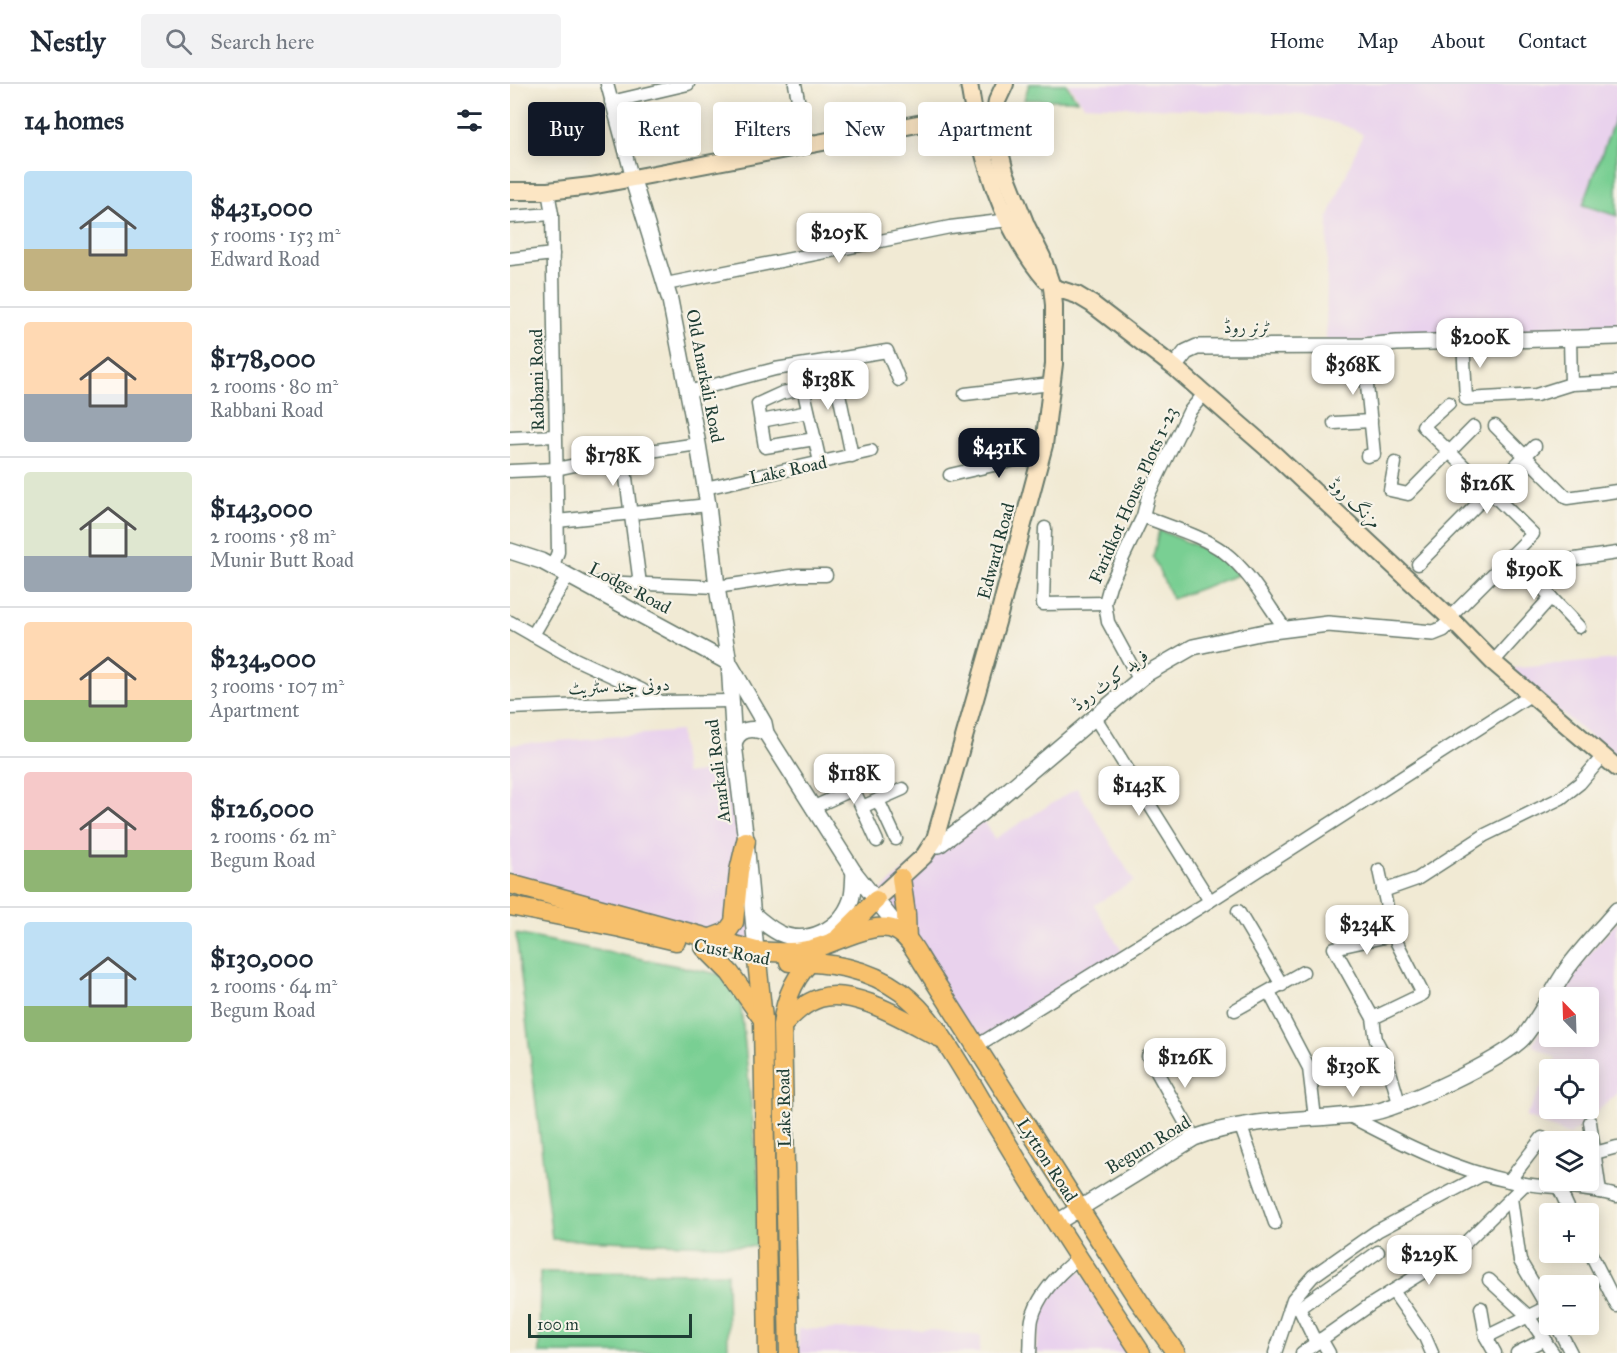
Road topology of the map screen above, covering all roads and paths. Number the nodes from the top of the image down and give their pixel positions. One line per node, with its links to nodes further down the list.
1 (607, 84): 6 (street)
2 (795, 84): 7 (street)
3 (969, 84): 8 (main road)
4 (1005, 84): 9 (main road)
5 (679, 85): 6 (street)
6 (611, 102): 15 (street)
7 (799, 102)
8 (971, 102)
9 (997, 102)
10 (918, 124): 11 (main road)
11 (812, 144)
12 (747, 156): 15 (main road)
13 (984, 156): 20 (main road)
14 (1001, 156): 24 (main road, Edward Road)
15 (632, 177): 17 (main road); 23 (street, Old Anarkali Road)
16 (510, 191): 17 (main road)
17 (548, 191): 18 (street, Rabbani Road)
18 (552, 214): 19 (street); 21 (street, Rabbani Road)
19 (510, 217)
20 (1009, 220): 23 (street); 24 (main road)
21 (553, 254): 22 (street); 47 (street, Rabbani Road)
22 (510, 259)
23 (666, 284): 37 (street, Old Anarkali Road)
24 (1052, 287): 31 (main road, مزنگ روڈ); 34 (main road, Edward Road)
25 (1617, 337): 26 (street, ٹرنر روڈ)
26 (1570, 338): 27 (street, ٹرنر روڈ); 35 (street)
27 (1463, 341): 28 (street, ٹرنر روڈ); 35 (street)
28 (1363, 346): 31 (street, ٹرنر روڈ); 43 (street)
29 (832, 360): 30 (street); 32 (street); 56 (street)
30 (798, 366): 36 (street); 37 (street)
31 (1174, 367): 39 (main road, مزنگ روڈ)
32 (899, 380)
33 (1617, 382): 35 (street)
34 (1051, 384): 38 (street); 54 (main road, Edward Road)
35 (1571, 384)
36 (803, 389): 41 (street); 42 (street)
37 (688, 392): 50 (street, Old Anarkali Road)
38 (965, 394)
39 (1204, 394): 68 (street, Faridkot House Plots 1-23); 84 (main road, مزنگ روڈ)
40 (1449, 403): 53 (street)
41 (808, 412): 42 (street); 49 (street)
42 (760, 421): 49 (street)
43 (1371, 421): 44 (street); 57 (street)
44 (1334, 423)
45 (1496, 426): 52 (street)
46 (1474, 428): 53 (street)
47 (555, 435): 48 (street); 60 (street, Rabbani Road)
48 (510, 438)
49 (814, 438): 58 (street)
50 (698, 444): 55 (street); 63 (street, Old Anarkali Road)
51 (871, 451): 56 (street, Lake Road)
52 (1531, 451): 64 (street); 65 (street)
53 (1450, 452): 59 (street); 64 (street)
54 (1041, 454): 62 (street); 110 (main road, Edward Road)
55 (623, 455): 60 (street); 67 (street)
56 (852, 456): 58 (street, Lake Road)
57 (1367, 456)
58 (820, 462): 63 (street, Lake Road)
59 (1395, 463)
60 (556, 469): 61 (street); 69 (street, Rabbani Road)
61 (510, 471)
62 (950, 475)
63 (705, 488): 66 (street, Old Anarkali Road)
64 (1489, 491): 73 (street); 74 (street)
65 (1617, 491)
66 (708, 505): 67 (street); 81 (street, Old Anarkali Road)
67 (632, 515): 69 (street); 79 (street)
68 (1143, 516): 83 (street, Faridkot House Plots 1-23); 87 (street)
69 (557, 521): 75 (street, Rabbani Road)
70 (1045, 528): 83 (street)
71 (510, 551): 75 (street, Lodge Road)
72 (1617, 554): 78 (street)
73 (1511, 555): 78 (street); 84 (street)
74 (1418, 564)
75 (552, 568): 77 (street, Lodge Road)
76 (826, 575): 81 (street)
77 (567, 577): 80 (street, Lodge Road); 88 (street)
78 (1534, 579): 82 (street)
79 (640, 584): 80 (street); 81 (street)
80 (587, 587): 90 (street, Lodge Road)
81 (717, 587): 90 (street, Anarkali Road)
82 (1551, 597): 86 (street); 89 (street)
83 (1105, 603): 91 (street, Faridkot House Plots 1-23)
84 (1450, 619): 87 (street, فرید کوٹ روڈ); 89 (main road, مزنگ روڈ)
85 (510, 622): 88 (street)
86 (1579, 627)
87 (1286, 630): 91 (street, فرید کوٹ روڈ)
88 (533, 635): 94 (street)
89 (1493, 662): 92 (main road, مزنگ روڈ)
90 (729, 663): 93 (street, Anarkali Road); 97 (street)
91 (1139, 679): 96 (street, فرید کوٹ روڈ)
92 (1532, 694): 99 (main road, مزنگ روڈ); 117 (street)
93 (730, 701): 94 (street, دونی چند سٹریٹ); 98 (street, Anarkali Road)
94 (661, 702): 95 (street, دونی چند سٹریٹ)
95 (510, 708)
96 (1094, 716): 110 (street, فرید کوٹ روڈ); 117 (street)
97 (766, 733): 98 (street); 106 (street)
98 (734, 744): 108 (street, Anarkali Road)
99 (1603, 756): 100 (main road, مزنگ روڈ); 115 (street)
100 (1617, 768)
101 (884, 775): 102 (street)
102 (854, 788): 105 (street); 106 (street)
103 (903, 789): 104 (street)
104 (879, 800): 105 (street); 107 (street)
105 (862, 807): 109 (street)
106 (812, 808): 112 (street)
107 (896, 839)
108 (746, 841): 121 (street, Anarkali Road); 124 (main road)
109 (878, 841)
110 (928, 850): 113 (main road)
111 (1379, 870): 115 (street)
112 (854, 872): 116 (street); 121 (street)
113 (901, 878): 116 (main road); 123 (main road)
114 (510, 884): 124 (main road, Cust Road)
115 (1383, 891): 122 (street)
116 (876, 900): 123 (street); 125 (main road, Lake Road)
117 (1210, 901): 136 (street)
118 (510, 906): 124 (main road, Cust Road)
119 (1617, 910): 139 (street, Begum Road)
120 (1238, 911): 129 (street)
121 (753, 914): 126 (street, Anarkali Road)
122 (1393, 935): 132 (street); 132 (street)
123 (906, 939): 125 (main road, Cust Road); 136 (main road, Lytton Road)
124 (708, 943): 126 (main road, Cust Road); 133 (main road)
125 (832, 943): 126 (main road, Cust Road); 127 (main road, Lake Road)
126 (757, 956): 127 (main road, Cust Road); 133 (main road)
127 (810, 962): 134 (main road, Lake Road); 135 (main road, Cust Road)
128 (1303, 972): 129 (street)
129 (1282, 985): 130 (street)
130 (1269, 992): 131 (street); 141 (street)
131 (1235, 1010)
132 (1373, 1018): 139 (street)
133 (763, 1019): 175 (main road)
134 (782, 1026): 135 (main road); 176 (main road, Lake Road)
135 (942, 1039): 138 (main road, Cust Road)
136 (975, 1047): 158 (main road, Lytton Road)
137 (1148, 1056): 145 (street)
138 (956, 1059): 159 (main road, Lytton Road)
139 (1399, 1103): 140 (street, Begum Road)
140 (1348, 1115): 141 (street, Begum Road); 149 (street)
141 (1315, 1118): 143 (street, Begum Road)
142 (1590, 1122): 144 (street)
143 (1241, 1127): 145 (street, Begum Road); 160 (street)
144 (1591, 1131)
145 (1194, 1138): 158 (street, Begum Road)
146 (1539, 1142): 150 (street)
147 (1617, 1147): 148 (street)
148 (1599, 1152)
149 (1482, 1175): 150 (street); 180 (street)
150 (1509, 1181): 151 (street)
151 (1525, 1184): 153 (street); 157 (street)
152 (1599, 1184): 155 (street)
153 (1539, 1186)
154 (1590, 1191): 155 (street)
155 (1600, 1192): 156 (street)
156 (1617, 1196)
157 (1511, 1198): 165 (street); 166 (street)
158 (1079, 1208): 159 (street, Begum Road); 179 (main road, Lytton Road)
159 (1056, 1223): 162 (main road, Lytton Road)
160 (1275, 1223)
161 (1378, 1252): 174 (street)
162 (1078, 1257): 177 (street); 178 (main road, Lytton Road)
163 (1596, 1263): 167 (street)
164 (1489, 1280): 170 (street)
165 (1393, 1291): 174 (street); 183 (street)
166 (1539, 1294)
167 (1617, 1306)
168 (1481, 1308): 172 (street)
169 (1539, 1312): 170 (street)
170 (1528, 1316): 172 (street); 173 (street)
171 (1562, 1335): 187 (street)
172 (1486, 1337): 184 (street)
173 (1545, 1339): 185 (street); 186 (street)
174 (1319, 1341): 181 (street); 182 (street)
175 (768, 1353)
176 (789, 1353)
177 (1030, 1353)
178 (1141, 1353)
179 (1176, 1353)
180 (1275, 1353)
181 (1302, 1353)
182 (1329, 1353)
183 (1432, 1353)
184 (1495, 1353)
185 (1517, 1353)
186 (1553, 1353)
187 (1571, 1353)

